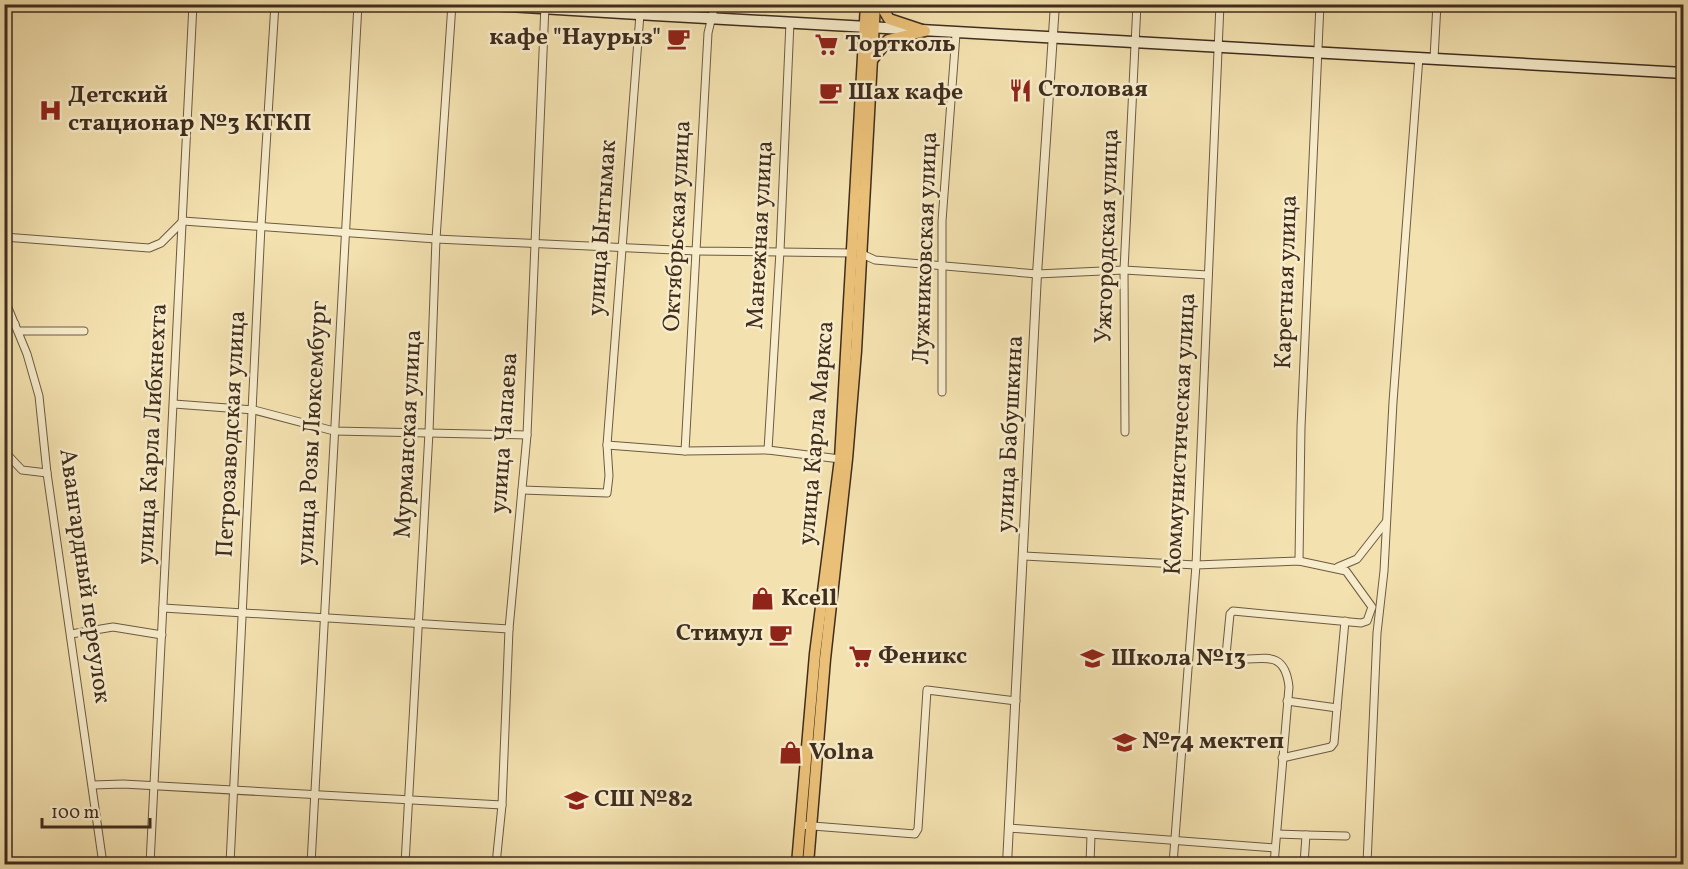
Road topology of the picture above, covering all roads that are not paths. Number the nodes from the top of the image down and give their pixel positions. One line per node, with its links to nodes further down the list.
1 (193, 4): 30 (street, улица Карла Либкнехта)
2 (275, 4): 31 (street, Петрозаводская улица)
3 (358, 4): 32 (street, улица Розы Люксембург)
4 (452, 4): 34 (street, Мурманская улица)
5 (474, 4): 15 (main road)
6 (715, 4): 17 (street, Октябрьская улица)
7 (866, 4): 19 (main road, улица Карла Маркса)
8 (875, 4): 19 (main road, улица Карла Маркса)
9 (880, 4): 20 (main road)
10 (1055, 4): 22 (street, улица Бабушкина)
11 (1137, 4): 23 (street, Ужгородская улица)
12 (1220, 4): 24 (street, Коммунистическая улица)
13 (1320, 4): 25 (street, Каретная улица)
14 (1437, 4): 27 (street)
15 (545, 7): 16 (main road); 35 (street, улица Чапаева)
16 (638, 11): 17 (main road); 36 (street, улица Ынтымак)
17 (711, 19): 18 (main road); 37 (street, Октябрьская улица)
18 (790, 22): 19 (main road); 38 (street, Манежная улица)
19 (869, 29): 20 (main road); 28 (main road, улица Карла Маркса); 39 (main road, улица Карла Маркса)
20 (926, 31): 21 (main road); 28 (main road)
21 (956, 34): 22 (main road); 40 (street, Лужниковская улица)
22 (1053, 39): 23 (main road); 42 (street, улица Бабушкина)
23 (1134, 41): 24 (main road); 41 (street, Ужгородская улица)
24 (1217, 48): 25 (main road); 43 (street, Коммунистическая улица)
25 (1317, 55): 26 (main road); 64 (street, Каретная улица)
26 (1419, 57): 27 (main road); 62 (street)
27 (1434, 58): 29 (main road)
28 (872, 60): 39 (main road, улица Карла Маркса)
29 (1683, 73)
30 (183, 221): 31 (street); 33 (street); 49 (street, улица Карла Либкнехта)
31 (261, 226): 32 (street); 50 (street, Петрозаводская улица)
32 (344, 234): 34 (street); 51 (street, улица Розы Люксембург)
33 (4, 237)
34 (436, 239): 35 (street); 52 (street, Мурманская улица)
35 (536, 243): 36 (street); 54 (street, улица Чапаева)
36 (621, 247): 37 (street); 55 (street, улица Ынтымак)
37 (696, 251): 38 (street); 58 (street, Октябрьская улица)
38 (780, 251): 39 (street); 56 (street, Манежная улица)
39 (857, 253): 40 (street); 59 (main road, улица Карла Маркса); 87 (main road, улица Карла Маркса)
40 (940, 266): 42 (street); 48 (street, Лужниковская улица)
41 (1124, 270): 42 (street); 43 (street); 53 (street, Ужгородская улица)
42 (1037, 274): 63 (street, улица Бабушкина)
43 (1208, 275): 65 (street, Коммунистическая улица)
44 (4, 298): 46 (street, Авангардный переулок)
45 (4, 323): 46 (street)
46 (16, 327): 47 (street); 60 (street, Авангардный переулок)
47 (84, 331)
48 (942, 392)
49 (174, 404): 50 (street); 67 (street, улица Карла Либкнехта)
50 (254, 411): 51 (street); 68 (street, Петрозаводская улица)
51 (334, 431): 52 (street); 70 (street, улица Розы Люксембург)
52 (429, 432): 54 (street); 72 (street, Мурманская улица)
53 (1125, 432)
54 (527, 435): 61 (street, улица Чапаева)
55 (607, 445): 58 (street); 61 (street, улица Ынтымак)
56 (768, 450): 58 (street); 59 (street)
57 (4, 451): 60 (street)
58 (685, 451)
59 (840, 459): 86 (main road, улица Карла Маркса)
60 (47, 473): 74 (street, Авангардный переулок)
61 (522, 490): 73 (street, улица Чапаева)
62 (1386, 522): 66 (street); 69 (street)
63 (1024, 556): 65 (street); 76 (street, улица Бабушкина)
64 (1299, 561): 65 (street); 66 (street)
65 (1196, 565): 93 (street, Коммунистическая улица)
66 (1338, 567): 69 (street)
67 (163, 608): 68 (street); 75 (street, улица Карла Либкнехта)
68 (243, 613): 70 (street); 82 (street, Петрозаводская улица)
69 (1375, 613): 71 (street); 108 (street)
70 (322, 618): 72 (street); 83 (street, улица Розы Люксембург)
71 (1345, 621): 77 (street); 78 (street)
72 (419, 624): 73 (street); 84 (street, Мурманская улица)
73 (509, 629): 85 (street, улица Чапаева)
74 (71, 634): 75 (street); 80 (street, Авангардный переулок)
75 (162, 634): 81 (street, улица Карла Либкнехта)
76 (1016, 701): 87 (street); 88 (street, улица Бабушкина)
77 (1287, 701): 78 (street); 79 (street)
78 (1337, 708): 79 (street)
79 (1282, 758): 89 (street)
80 (93, 785): 81 (street); 95 (street, Авангардный переулок)
81 (154, 787): 82 (street); 96 (street, улица Карла Либкнехта)
82 (234, 791): 83 (street); 97 (street, Петрозаводская улица)
83 (313, 796): 84 (street); 98 (street, улица Розы Люксембург)
84 (407, 801): 85 (street); 99 (street, Мурманская улица)
85 (502, 805): 100 (street, улица Чапаева)
86 (800, 825): 87 (street); 101 (main road, улица Карла Маркса)
87 (812, 826): 102 (main road, улица Карла Маркса)
88 (1009, 828): 90 (street); 103 (street, улица Бабушкина)
89 (1277, 834): 91 (street); 94 (street)
90 (1091, 835): 93 (street); 104 (street)
91 (1306, 835): 92 (street); 107 (street)
92 (1346, 836)
93 (1175, 842): 94 (street); 105 (street, Коммунистическая улица)
94 (1275, 848): 106 (street)
95 (103, 864)
96 (150, 864)
97 (230, 864)
98 (310, 864)
99 (405, 864)
100 (496, 864)
101 (796, 864)
102 (808, 864)
103 (1007, 864)
104 (1090, 864)
105 (1173, 864)
106 (1274, 864)
107 (1304, 864)
108 (1367, 864)

